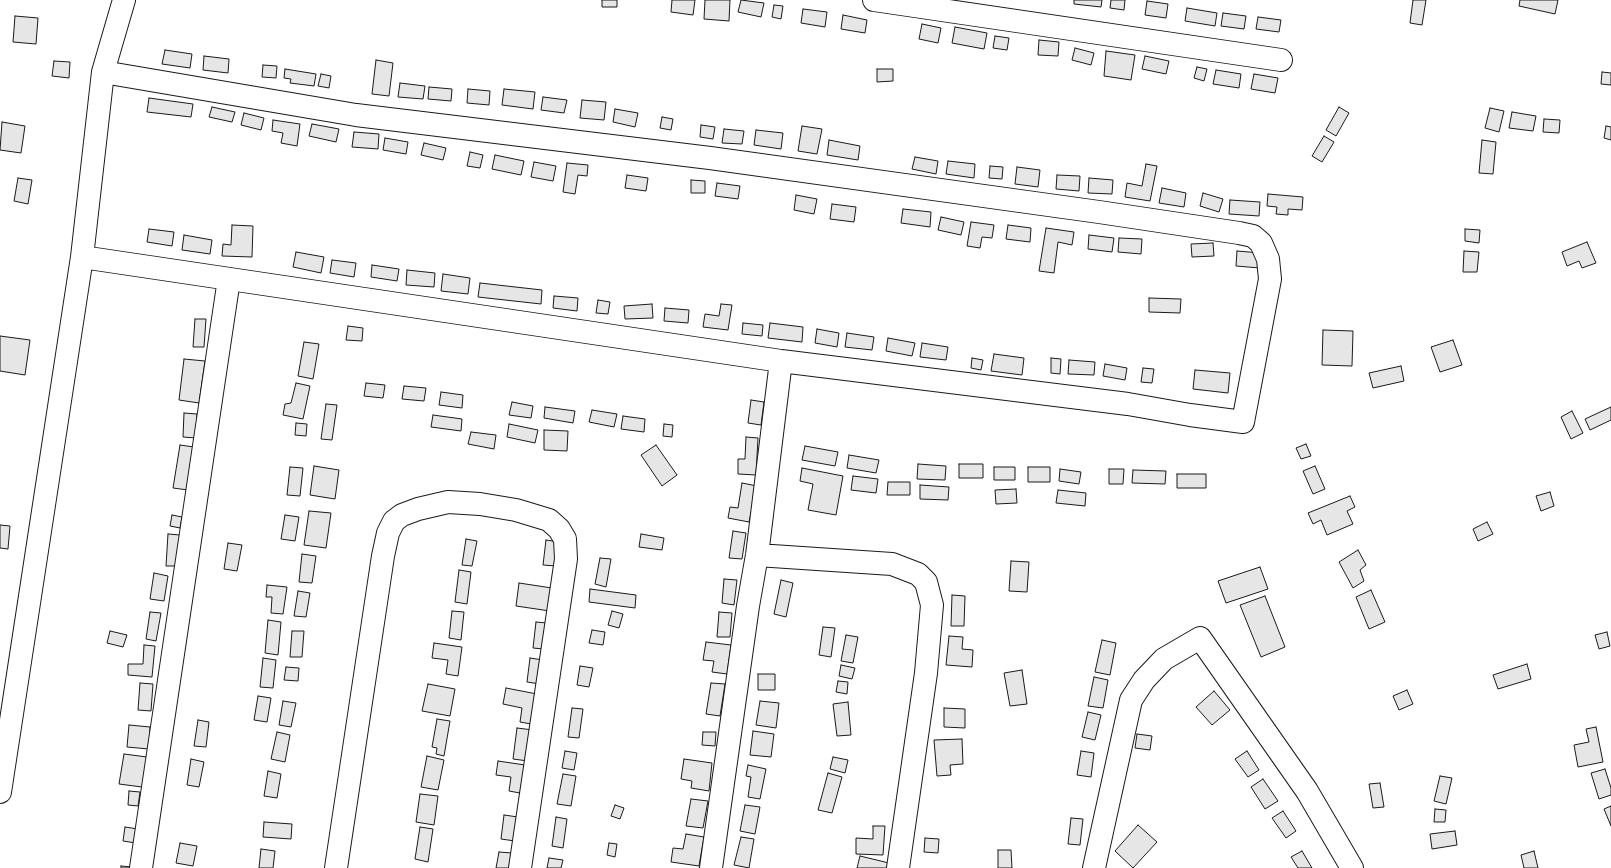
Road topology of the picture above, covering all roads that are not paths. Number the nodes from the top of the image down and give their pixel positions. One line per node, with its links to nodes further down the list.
1 (124, 0): 4 (street)
2 (874, 0): 3 (street)
3 (1281, 60)
4 (103, 72): 5 (street); 7 (street)
5 (82, 257): 6 (street); 9 (street)
6 (229, 279): 7 (street); 10 (street)
7 (781, 361): 8 (street)
8 (757, 555): 13 (street); 14 (street)
9 (0, 792)
10 (141, 868)
11 (336, 868): 12 (street)
12 (520, 868)
13 (711, 868)
14 (898, 868)
15 (1094, 868): 16 (street)
16 (1352, 868)

